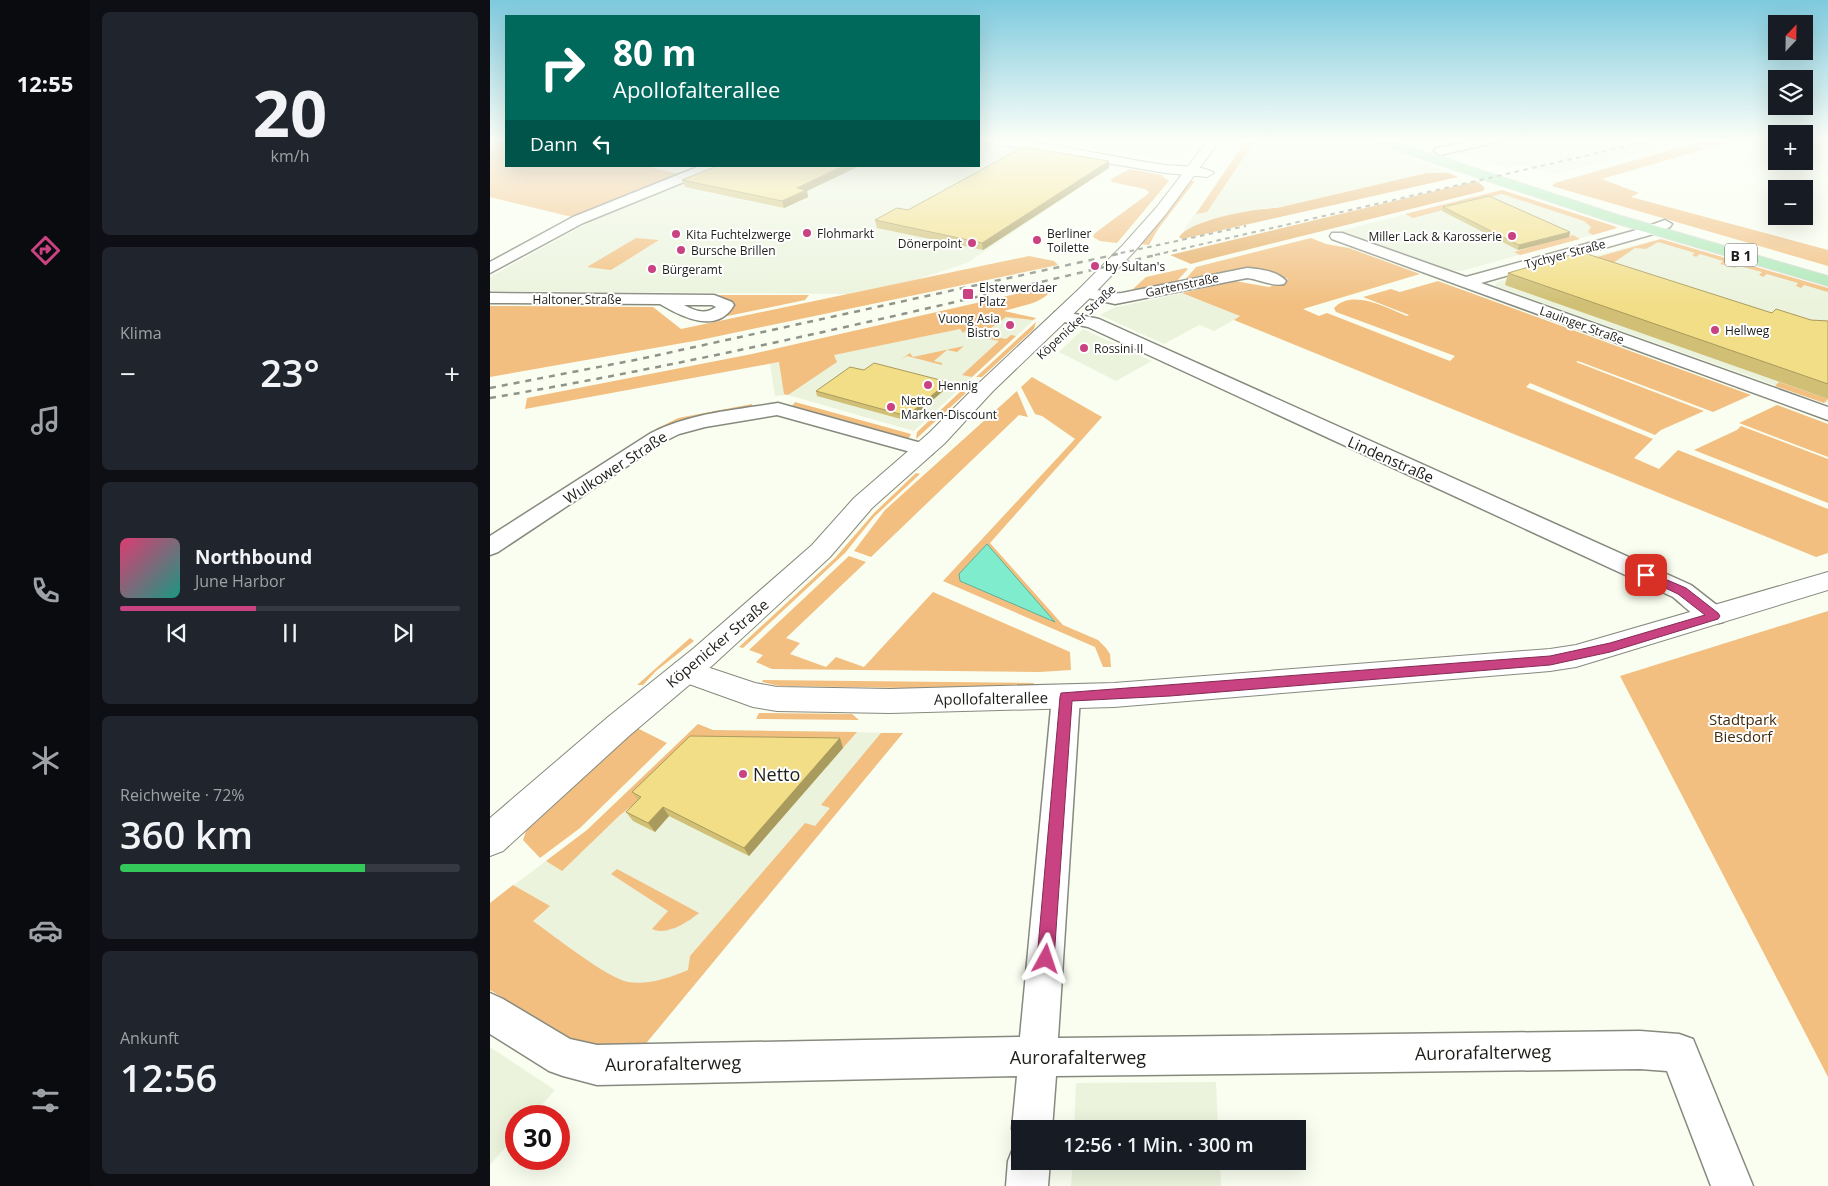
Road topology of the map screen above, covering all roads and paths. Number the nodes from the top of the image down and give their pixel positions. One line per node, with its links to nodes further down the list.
1 (642, 194): 8 (street)
2 (1173, 194): 13 (main road, Köpenicker Straße)
3 (1542, 194): 5 (main road, B 1)
4 (1566, 194): 5 (main road, B 1)
5 (1659, 227): 9 (main road, B 1); 10 (main road, B 1); 12 (street, Tychyer Straße)
6 (1337, 236): 12 (street, Lauinger Straße)
7 (1148, 250): 13 (main road, Köpenicker Straße)
8 (490, 268)
9 (1828, 271)
10 (1828, 280)
11 (1278, 281): 13 (street, Gartenstraße)
12 (1464, 283): 17 (street, Lauinger Straße)
13 (1094, 295): 16 (main road, Köpenicker Straße)
14 (490, 298): 15 (street, Haltoner Straße)
15 (664, 300)
16 (1069, 318): 18 (main road, Köpenicker Straße); 21 (street, Lindenstraße)
17 (1828, 414)
18 (931, 444): 19 (street, Wulkower Straße); 22 (main road, Köpenicker Straße)
19 (495, 541)
20 (1828, 582): 21 (main road, Apollofalterallee)
21 (1714, 616): 23 (main road, Apollofalterallee)
22 (686, 671): 23 (main road, Apollofalterallee); 24 (main road, Köpenicker Straße)
23 (1066, 697): 26 (street)
24 (490, 840)
25 (490, 1012): 26 (street, Aurorafalterweg)
26 (1037, 1056): 27 (street); 30 (street, Aurorafalterweg)
27 (1033, 1120)
28 (1028, 1170): 29 (street)
29 (1027, 1186)
30 (1732, 1186)

